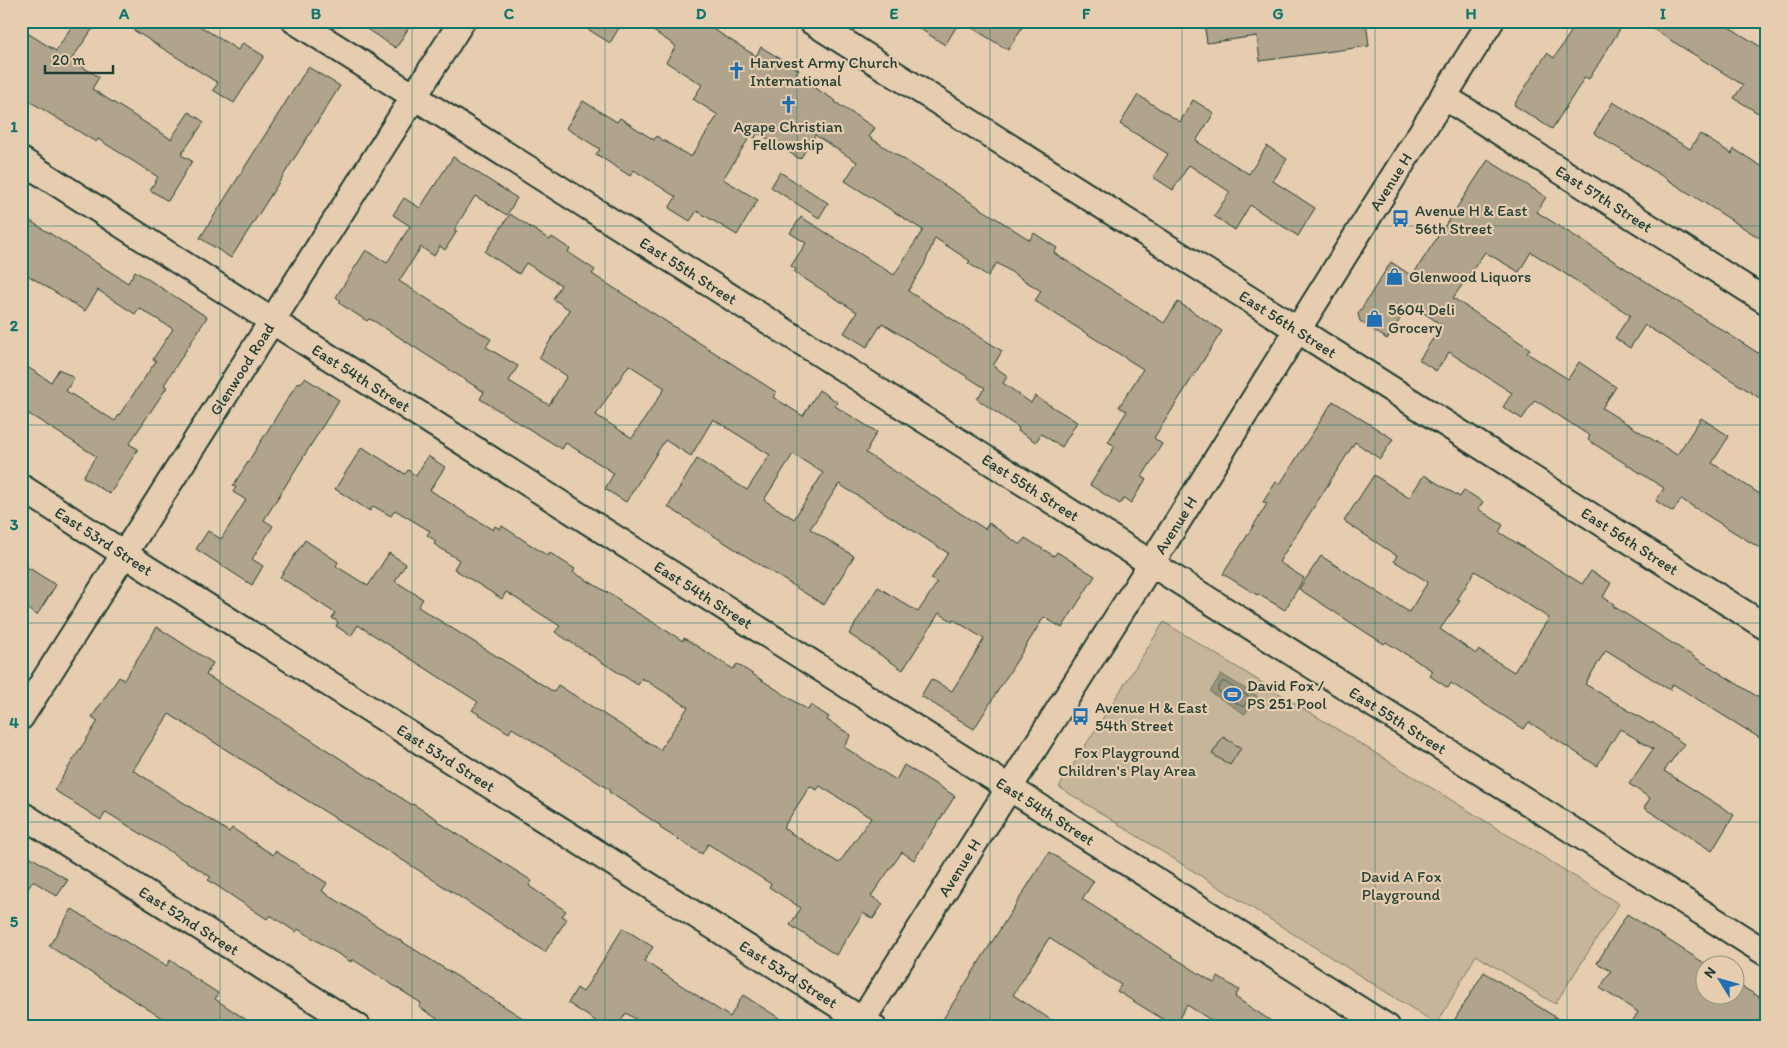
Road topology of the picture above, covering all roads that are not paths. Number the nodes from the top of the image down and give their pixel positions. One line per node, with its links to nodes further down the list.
1 (295, 21): 5 (street, East 55th Street)
2 (462, 21): 5 (street, Glenwood Road)
3 (811, 21): 10 (street, East 56th Street)
4 (1491, 21): 6 (street, Avenue H)
5 (414, 96): 9 (street, Glenwood Road); 13 (street, East 55th Street)
6 (1443, 96): 8 (street, East 57th Street); 10 (street, Avenue H)
7 (21, 160): 9 (street, East 54th Street)
8 (1766, 300)
9 (272, 320): 12 (street, Glenwood Road); 16 (street, East 54th Street)
10 (1298, 330): 13 (street, Avenue H); 14 (street, East 56th Street)
11 (21, 487): 12 (street, East 53rd Street)
12 (125, 553): 15 (street, Glenwood Road); 19 (street, East 53rd Street)
13 (1151, 564): 16 (street, Avenue H); 18 (street, East 55th Street)
14 (1766, 627)
15 (21, 717)
16 (1009, 787): 19 (street, Avenue H); 21 (street, East 54th Street)
17 (21, 814): 20 (street, East 52nd Street)
18 (1766, 953)
19 (864, 1025)
20 (358, 1027)
21 (1387, 1027)

